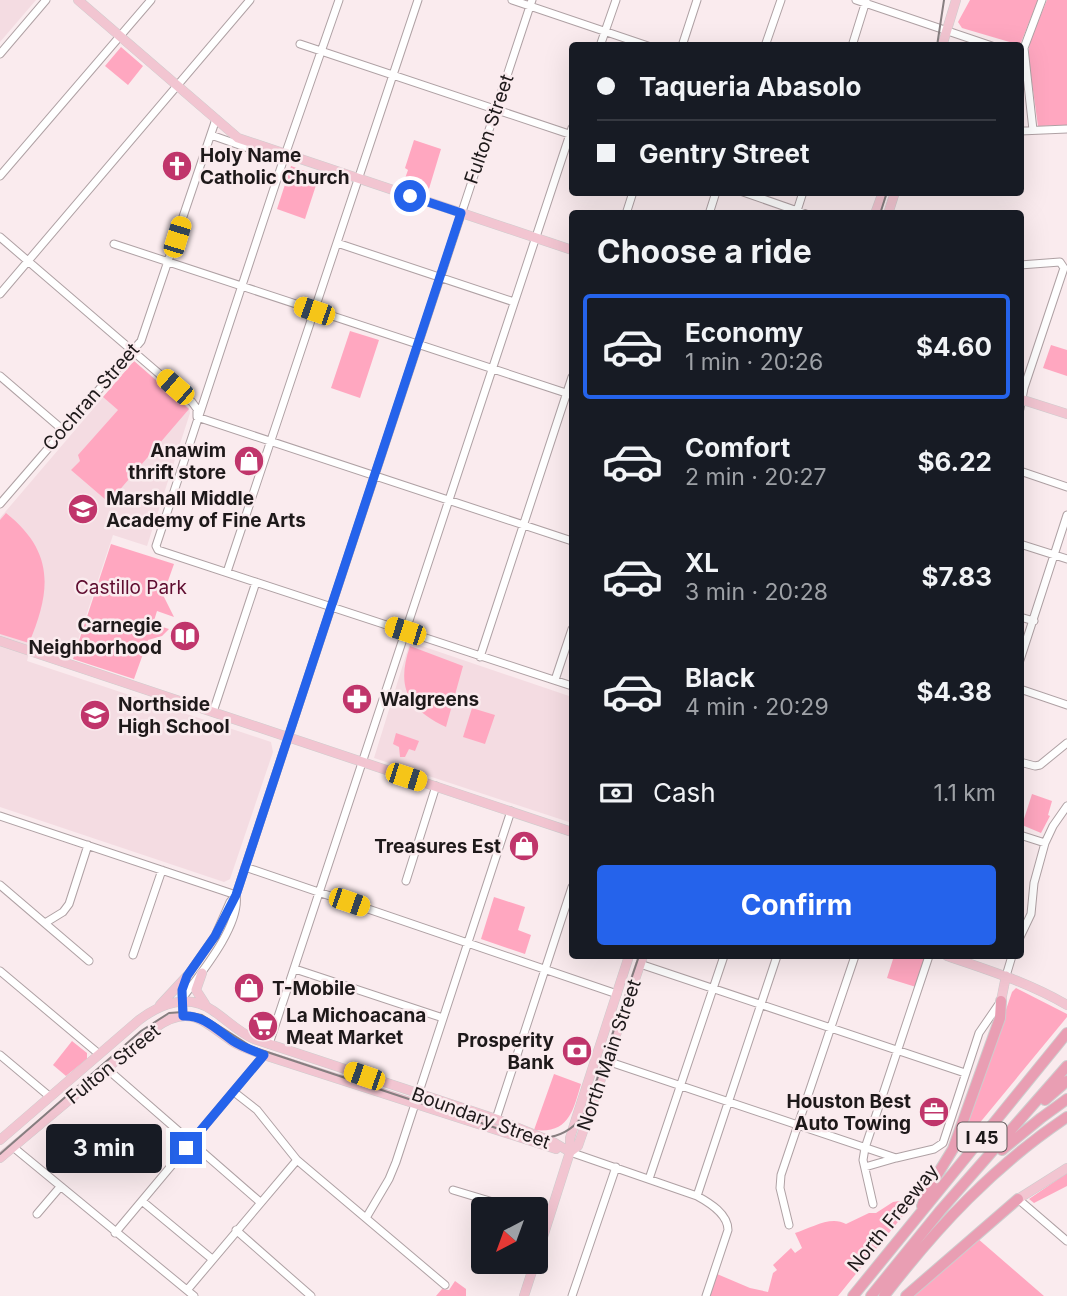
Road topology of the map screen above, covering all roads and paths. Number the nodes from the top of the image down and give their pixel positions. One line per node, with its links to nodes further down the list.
1 (46, 0): 29 (street)
2 (78, 0): 18 (main road)
3 (151, 0): 18 (street)
4 (250, 0): 32 (street)
5 (340, 0): 28 (street)
6 (418, 0): 31 (street)
7 (512, 0): 15 (street)
8 (615, 0): 17 (street)
9 (697, 0): 21 (street)
10 (780, 0): 22 (street)
11 (856, 0): 14 (street)
12 (956, 0): 16 (main road)
13 (1042, 0): 27 (street)
14 (865, 2): 16 (street); 23 (street)
15 (531, 3): 17 (street); 33 (street, Fulton Street)
16 (947, 30): 24 (main road); 25 (street)
17 (605, 31): 19 (street); 20 (street)
18 (120, 36): 32 (main road); 43 (street)
19 (601, 42)
20 (637, 42)
21 (683, 42)
22 (766, 42)
23 (853, 42)
24 (942, 42)
25 (981, 42)
26 (300, 44): 28 (street)
27 (1024, 48)
28 (321, 51): 31 (street); 42 (street)
29 (0, 54)
30 (1024, 67): 36 (street)
31 (392, 75): 33 (street); 44 (street)
32 (177, 85): 34 (main road); 53 (street)
33 (496, 110): 38 (street); 47 (street, Fulton Street)
34 (216, 119): 39 (street, Cochran Street); 41 (main road)
35 (1067, 128): 36 (street)
36 (1033, 130): 37 (street)
37 (1024, 131)
38 (569, 132)
39 (211, 135): 41 (street); 54 (street, Cochran Street)
40 (569, 142): 49 (street)
41 (261, 147): 42 (main road)
42 (285, 155): 44 (main road); 57 (street)
43 (0, 176)
44 (358, 178): 47 (main road); 50 (street)
45 (754, 196): 46 (street)
46 (791, 210)
47 (461, 213): 49 (main road); 56 (street, Fulton Street)
48 (0, 237): 53 (street)
49 (536, 238): 52 (main road); 59 (street)
50 (337, 243): 56 (street); 60 (street)
51 (114, 244): 54 (street)
52 (569, 249)
53 (28, 261): 58 (street); 62 (street)
54 (169, 262): 57 (street); 62 (street, Cochran Street)
55 (1024, 265): 65 (street)
56 (439, 278): 59 (street); 61 (street, Fulton Street)
57 (241, 286): 60 (street); 70 (street)
58 (0, 294)
59 (514, 302): 63 (street)
60 (314, 311): 61 (street); 72 (street)
61 (418, 343): 63 (street); 74 (street, Fulton Street)
62 (133, 350): 70 (street); 71 (street, Cochran Street)
63 (491, 368): 66 (street); 76 (street)
64 (0, 376): 71 (street)
65 (1024, 393)
66 (569, 394)
67 (569, 397): 79 (street)
68 (1024, 403): 69 (main road)
69 (1067, 414)
70 (197, 417): 72 (street); 84 (street)
71 (63, 430): 77 (street, Cochran Street)
72 (272, 441): 74 (street); 84 (street)
73 (1024, 472): 75 (street)
74 (374, 475): 76 (street); 86 (street, Fulton Street)
75 (1067, 487)
76 (449, 500): 79 (street); 89 (street)
77 (0, 504)
78 (1067, 515): 82 (street)
79 (524, 525): 80 (street); 93 (street)
80 (569, 540)
81 (1024, 545): 82 (street)
82 (1055, 556): 83 (street); 88 (street)
83 (1067, 559)
84 (227, 572): 85 (street)
85 (256, 582): 86 (street); 98 (street)
86 (332, 607): 89 (street); 99 (street, Fulton Street)
87 (1024, 618): 88 (street)
88 (1034, 621): 92 (street)
89 (405, 631): 93 (street); 101 (street)
90 (569, 638): 94 (street)
91 (0, 642): 98 (main road)
92 (1024, 649)
93 (480, 657): 94 (street)
94 (555, 680): 95 (street)
95 (569, 685)
96 (1024, 690): 97 (street)
97 (1067, 705)
98 (213, 712): 99 (main road)
99 (289, 738): 101 (main road); 111 (street, Fulton Street)
100 (1067, 743): 102 (street)
101 (361, 762): 103 (main road); 115 (street)
102 (1024, 763)
103 (436, 786): 105 (main road); 113 (street)
104 (1067, 806): 109 (street)
105 (511, 811): 107 (main road); 122 (street)
106 (0, 816): 110 (street)
107 (569, 831)
108 (1024, 836): 109 (street)
109 (1045, 844): 119 (street)
110 (88, 845): 112 (street); 118 (street)
111 (245, 867): 115 (street); 116 (street, Fulton Street)
112 (162, 870): 116 (street); 123 (street)
113 (406, 881)
114 (0, 885): 118 (street)
115 (318, 891): 122 (street); 133 (street)
116 (236, 895): 120 (street, Fulton Street); 121 (street, Fulton Street)
117 (569, 896): 134 (street)
118 (45, 923): 132 (street)
119 (1024, 929)
120 (215, 936): 121 (street); 137 (street, Fulton Street)
121 (223, 941): 136 (street, Fulton Street)
122 (468, 943): 134 (street); 148 (street)
123 (133, 955)
124 (628, 959): 140 (main road, North Main Street)
125 (723, 959): 139 (street)
126 (776, 959): 145 (street)
127 (854, 959): 149 (street)
128 (928, 959): 152 (street)
129 (956, 959): 138 (main road)
130 (1011, 959): 138 (street)
131 (641, 960): 139 (street); 156 (main road, North Main Street)
132 (89, 961)
133 (295, 969): 148 (street); 151 (street)
134 (545, 970): 140 (street); 169 (street)
135 (0, 971): 153 (street)
136 (202, 973): 141 (street, Fulton Street); 146 (main road)
137 (187, 976): 141 (street, Fulton Street); 144 (main road, Fulton Street)
138 (1006, 976): 142 (main road); 143 (main road)
139 (713, 988): 145 (street); 161 (street)
140 (617, 993): 175 (main road, North Main Street)
141 (183, 999): 144 (main road, Boundary Street); 146 (main road, Boundary Street); 147 (street, Fulton Street)
142 (1001, 1001): 159 (street); 193 (highway)
143 (1067, 1005)
144 (159, 1006): 153 (main road, Fulton Street)
145 (760, 1006): 149 (street); 166 (street)
146 (209, 1007): 151 (main road, Boundary Street)
147 (183, 1016): 155 (main road, Boundary Street); 158 (main road, Fulton Street)
148 (443, 1018): 165 (street)
149 (831, 1028): 152 (street); 170 (street)
150 (1067, 1033): 193 (highway, North Freeway / I 45)
151 (269, 1044): 165 (main road, Boundary Street)
152 (897, 1049): 159 (street); 174 (street)
153 (99, 1054): 163 (main road, Fulton Street)
154 (0, 1055): 163 (street)
155 (264, 1055): 162 (street); 165 (main road, Boundary Street)
156 (607, 1061): 161 (street); 175 (main road, North Main Street)
157 (1067, 1066): 167 (highway)
158 (106, 1068): 172 (street); 173 (main road, Fulton Street)
159 (965, 1073): 177 (street)
160 (1067, 1081): 167 (highway)
161 (680, 1086): 166 (street); 182 (street)
162 (234, 1092): 172 (street); 178 (street)
163 (49, 1097): 171 (main road, Fulton Street)
164 (1067, 1099): 191 (highway)
165 (416, 1100): 169 (main road, Boundary Street); 175 (main road, Boundary Street); 194 (street)
166 (729, 1103): 170 (street); 185 (street)
167 (1024, 1117): 191 (highway)
168 (1067, 1117): 211 (highway, I 45)
169 (496, 1119): 175 (main road, Boundary Street)
170 (799, 1126): 174 (street); 196 (street)
171 (0, 1139)
172 (191, 1141): 188 (street); 189 (street)
173 (13, 1147): 176 (main road, Fulton Street); 183 (street)
174 (865, 1148): 177 (street); 180 (street)
175 (570, 1152): 179 (street, Boundary Street); 195 (main road, North Main Street)
176 (0, 1158)
177 (896, 1158): 180 (street)
178 (297, 1160): 189 (street); 194 (street)
179 (616, 1167): 182 (street, Boundary Street); 207 (street)
180 (865, 1167): 190 (street)
181 (1067, 1168): 187 (main road)
182 (649, 1179): 185 (street, Boundary Street)
183 (60, 1187): 192 (street); 198 (street)
184 (453, 1189): 186 (street)
185 (697, 1196): 208 (street, Boundary Street)
186 (478, 1197)
187 (1018, 1199): 199 (street); 212 (highway)
188 (142, 1201): 198 (street); 200 (street)
189 (260, 1202): 197 (street)
190 (873, 1204)
191 (940, 1211): 210 (highway, North Freeway)
192 (37, 1214)
193 (918, 1216): 209 (highway, North Freeway / I 45)
194 (366, 1218): 202 (street)
195 (548, 1219)
196 (789, 1225)
197 (236, 1230): 200 (street); 205 (street)
198 (115, 1233): 203 (street)
199 (1067, 1241)
200 (212, 1259): 203 (street)
201 (531, 1274): 206 (main road, North Main Street)
202 (445, 1285)
203 (188, 1289): 204 (street)
204 (194, 1296)
205 (312, 1296)
206 (524, 1296)
207 (572, 1296)
208 (706, 1296)
209 (853, 1296)
210 (871, 1296)
211 (884, 1296)
212 (906, 1296)

